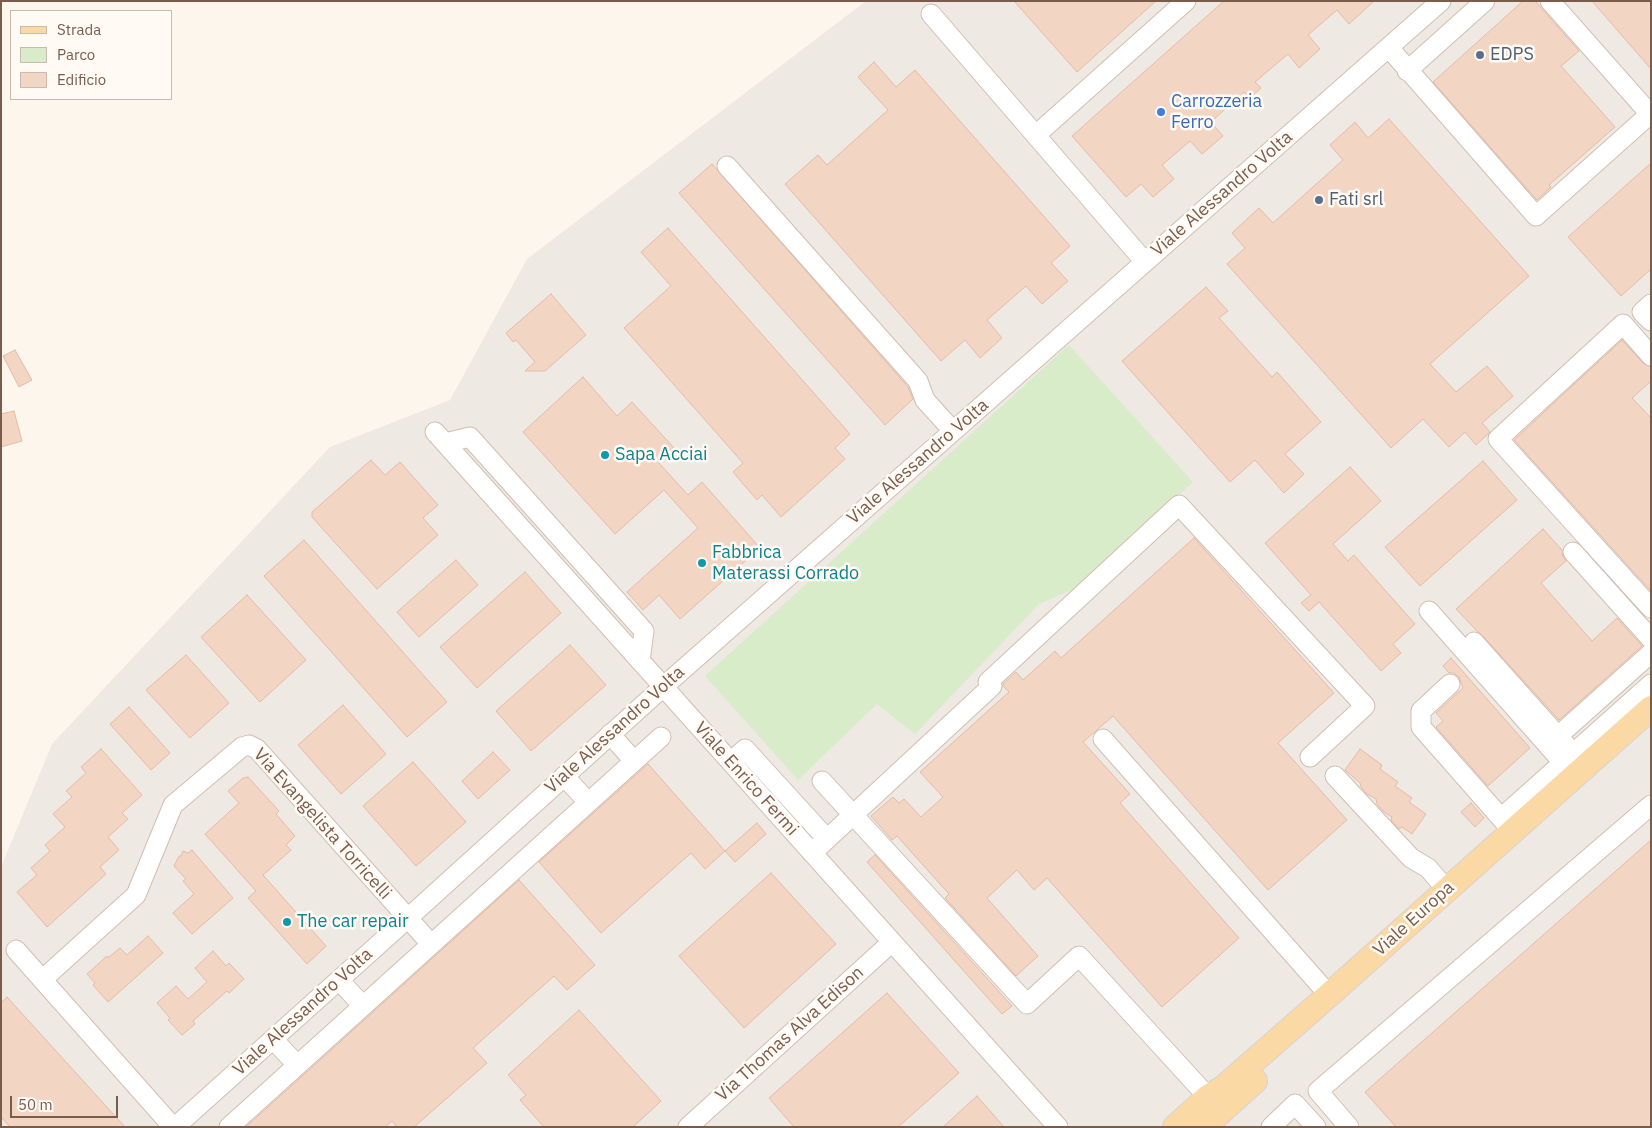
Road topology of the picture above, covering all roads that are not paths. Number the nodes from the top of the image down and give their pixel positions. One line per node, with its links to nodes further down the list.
1 (1186, 1): 8 (street)
2 (1441, 1): 6 (street, Viale Alessandro Volta)
3 (1485, 1): 7 (street)
4 (1550, 1): 7 (street)
5 (931, 14): 8 (street)
6 (1389, 48): 7 (street); 10 (street, Viale Alessandro Volta)
7 (1407, 71)
8 (1036, 135): 10 (street)
9 (727, 166): 14 (street)
10 (1146, 262): 14 (street, Viale Alessandro Volta)
11 (1651, 304): 12 (street)
12 (1651, 321)
13 (1651, 356): 17 (street)
14 (952, 432): 25 (street, Viale Alessandro Volta)
15 (440, 438): 25 (street, Viale Enrico Fermi)
16 (1573, 552): 19 (street)
17 (1651, 608)
18 (1429, 611): 31 (street)
19 (1651, 639)
20 (1474, 642): 31 (street)
21 (1651, 653): 31 (street)
22 (1456, 656): 35 (street)
23 (1450, 684): 42 (street)
24 (1651, 684): 35 (street)
25 (662, 687): 28 (street, Viale Alessandro Volta); 34 (street, Viale Enrico Fermi)
26 (1651, 708): 35 (main road, Viale Europa)
27 (1651, 729): 62 (main road, Viale Europa)
28 (610, 734): 33 (street); 36 (street, Viale Alessandro Volta)
29 (661, 737): 33 (street)
30 (1103, 739): 52 (street)
31 (1553, 740): 35 (street)
32 (1310, 757): 41 (street)
33 (634, 761): 39 (street)
34 (731, 762): 43 (street); 44 (street, Viale Enrico Fermi)
35 (1570, 768): 42 (main road, Viale Europa)
36 (564, 776): 39 (street); 46 (street, Viale Alessandro Volta)
37 (1335, 776): 45 (street)
38 (822, 782): 41 (street)
39 (588, 802): 48 (street)
40 (1651, 805): 65 (street)
41 (853, 815): 43 (street); 56 (street)
42 (1507, 824): 45 (main road, Viale Europa)
43 (827, 839): 44 (street)
44 (812, 853): 47 (street, Viale Enrico Fermi)
45 (1447, 890): 52 (main road, Viale Europa)
46 (408, 918): 48 (street); 50 (street, Via Evangelista Torricelli); 51 (street, Viale Alessandro Volta)
47 (892, 942): 59 (street, Via Thomas Alva Edison); 60 (street, Viale Enrico Fermi)
48 (431, 944): 53 (street)
49 (16, 950): 50 (street)
50 (42, 979): 57 (street)
51 (339, 980): 53 (street); 54 (street, Viale Alessandro Volta)
52 (1329, 995): 56 (main road, Viale Europa)
53 (363, 1006): 55 (street)
54 (273, 1039): 55 (street); 57 (street, Viale Alessandro Volta)
55 (297, 1066): 58 (street)
56 (1208, 1097): 61 (main road, Viale Europa)
57 (174, 1127)
58 (229, 1127)
59 (688, 1127)
60 (1058, 1127)
61 (1176, 1127)
62 (1204, 1127)
63 (1271, 1127): 64 (street)
64 (1316, 1127)
65 (1349, 1127)

